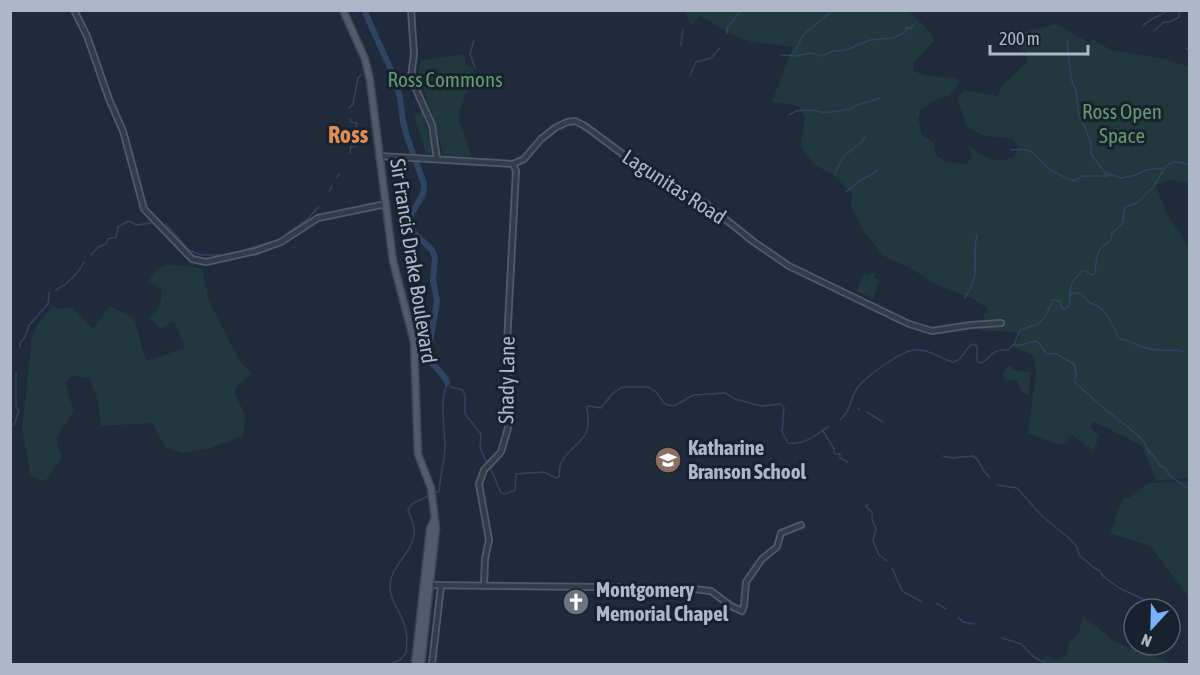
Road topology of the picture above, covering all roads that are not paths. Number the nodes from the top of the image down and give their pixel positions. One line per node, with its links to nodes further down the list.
1 (74, 10): 7 (street)
2 (344, 10): 4 (main road, Sir Francis Drake Boulevard)
3 (411, 10): 5 (street)
4 (379, 156): 5 (street); 7 (main road, Sir Francis Drake Boulevard)
5 (437, 159): 6 (street)
6 (513, 164): 8 (street, Lagunitas Road); 12 (street, Shady Lane)
7 (386, 204): 10 (main road, Sir Francis Drake Boulevard)
8 (1001, 323)
9 (801, 525): 12 (street)
10 (427, 585): 11 (street); 13 (main road, Sir Francis Drake Boulevard); 14 (main road, Sir Francis Drake Boulevard)
11 (441, 586): 12 (street); 15 (street)
12 (484, 586)
13 (415, 664)
14 (421, 664)
15 (432, 664)

